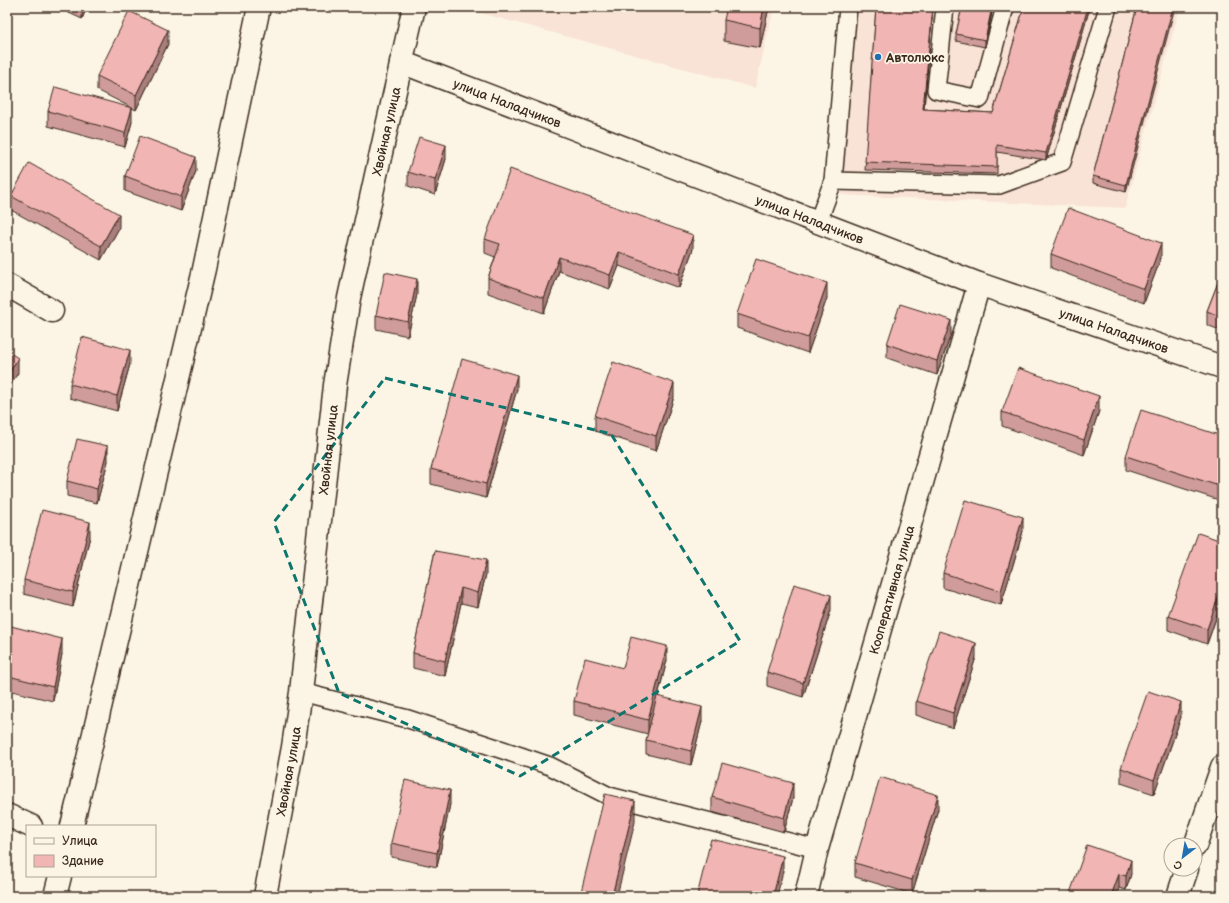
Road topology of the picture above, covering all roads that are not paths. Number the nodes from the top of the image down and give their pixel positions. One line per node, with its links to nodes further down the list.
1 (259, 7): 18 (street)
2 (414, 7): 7 (street, Хвойная улица)
3 (848, 7): 8 (lane)
4 (945, 7): 5 (lane)
5 (1005, 7)
6 (1108, 7): 8 (lane)
7 (401, 62): 9 (street, улица Наладчиков); 14 (street, Хвойная улица)
8 (833, 181): 9 (lane)
9 (818, 222): 10 (street, улица Наладчиков)
10 (979, 284): 13 (street, улица Наладчиков); 20 (street, Кооперативная улица)
11 (7, 285): 12 (street)
12 (52, 311)
13 (1222, 367)
14 (301, 692): 20 (lane); 24 (street, Хвойная улица)
15 (1222, 767): 19 (street)
16 (7, 815): 17 (street)
17 (29, 825)
18 (72, 825)
19 (1198, 837)
20 (817, 849): 25 (street, Кооперативная улица)
21 (60, 877): 23 (street)
22 (1184, 877): 26 (street)
23 (55, 896)
24 (265, 896)
25 (806, 896)
26 (1178, 896)

